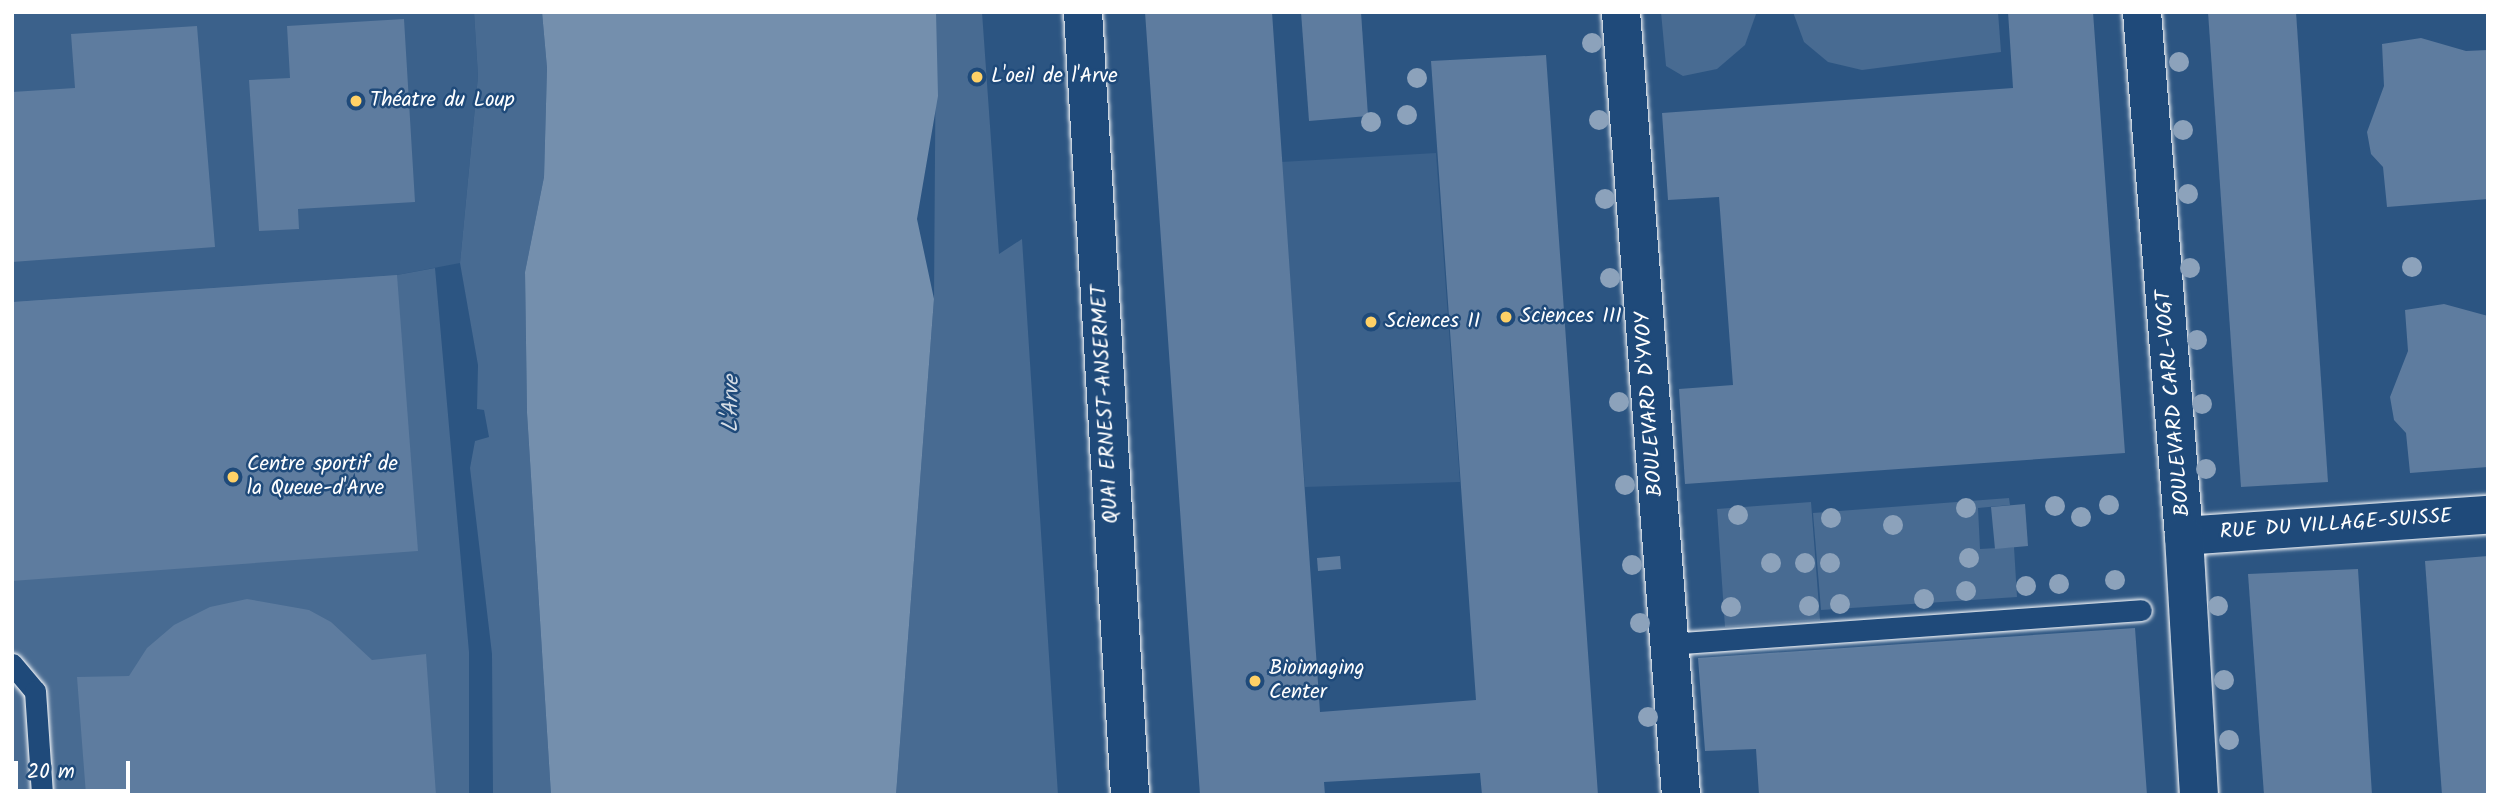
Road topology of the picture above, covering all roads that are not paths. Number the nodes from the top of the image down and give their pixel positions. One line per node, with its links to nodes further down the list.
1 (1083, 12): 10 (street, QUAI ERNEST-ANSERMET)
2 (1622, 12): 7 (street, BOULEVARD D'YVOY)
3 (2142, 12): 5 (street, BOULEVARD CARL-VOGT)
4 (2488, 515): 5 (street, RUE DU VILLAGE-SUISSE)
5 (2184, 536): 12 (street, BOULEVARD CARL-VOGT)
6 (2141, 610): 7 (lane)
7 (1668, 644): 11 (street, BOULEVARD D'YVOY)
8 (12, 664): 9 (lane)
9 (42, 795)
10 (1130, 795)
11 (1681, 795)
12 (2199, 795)

